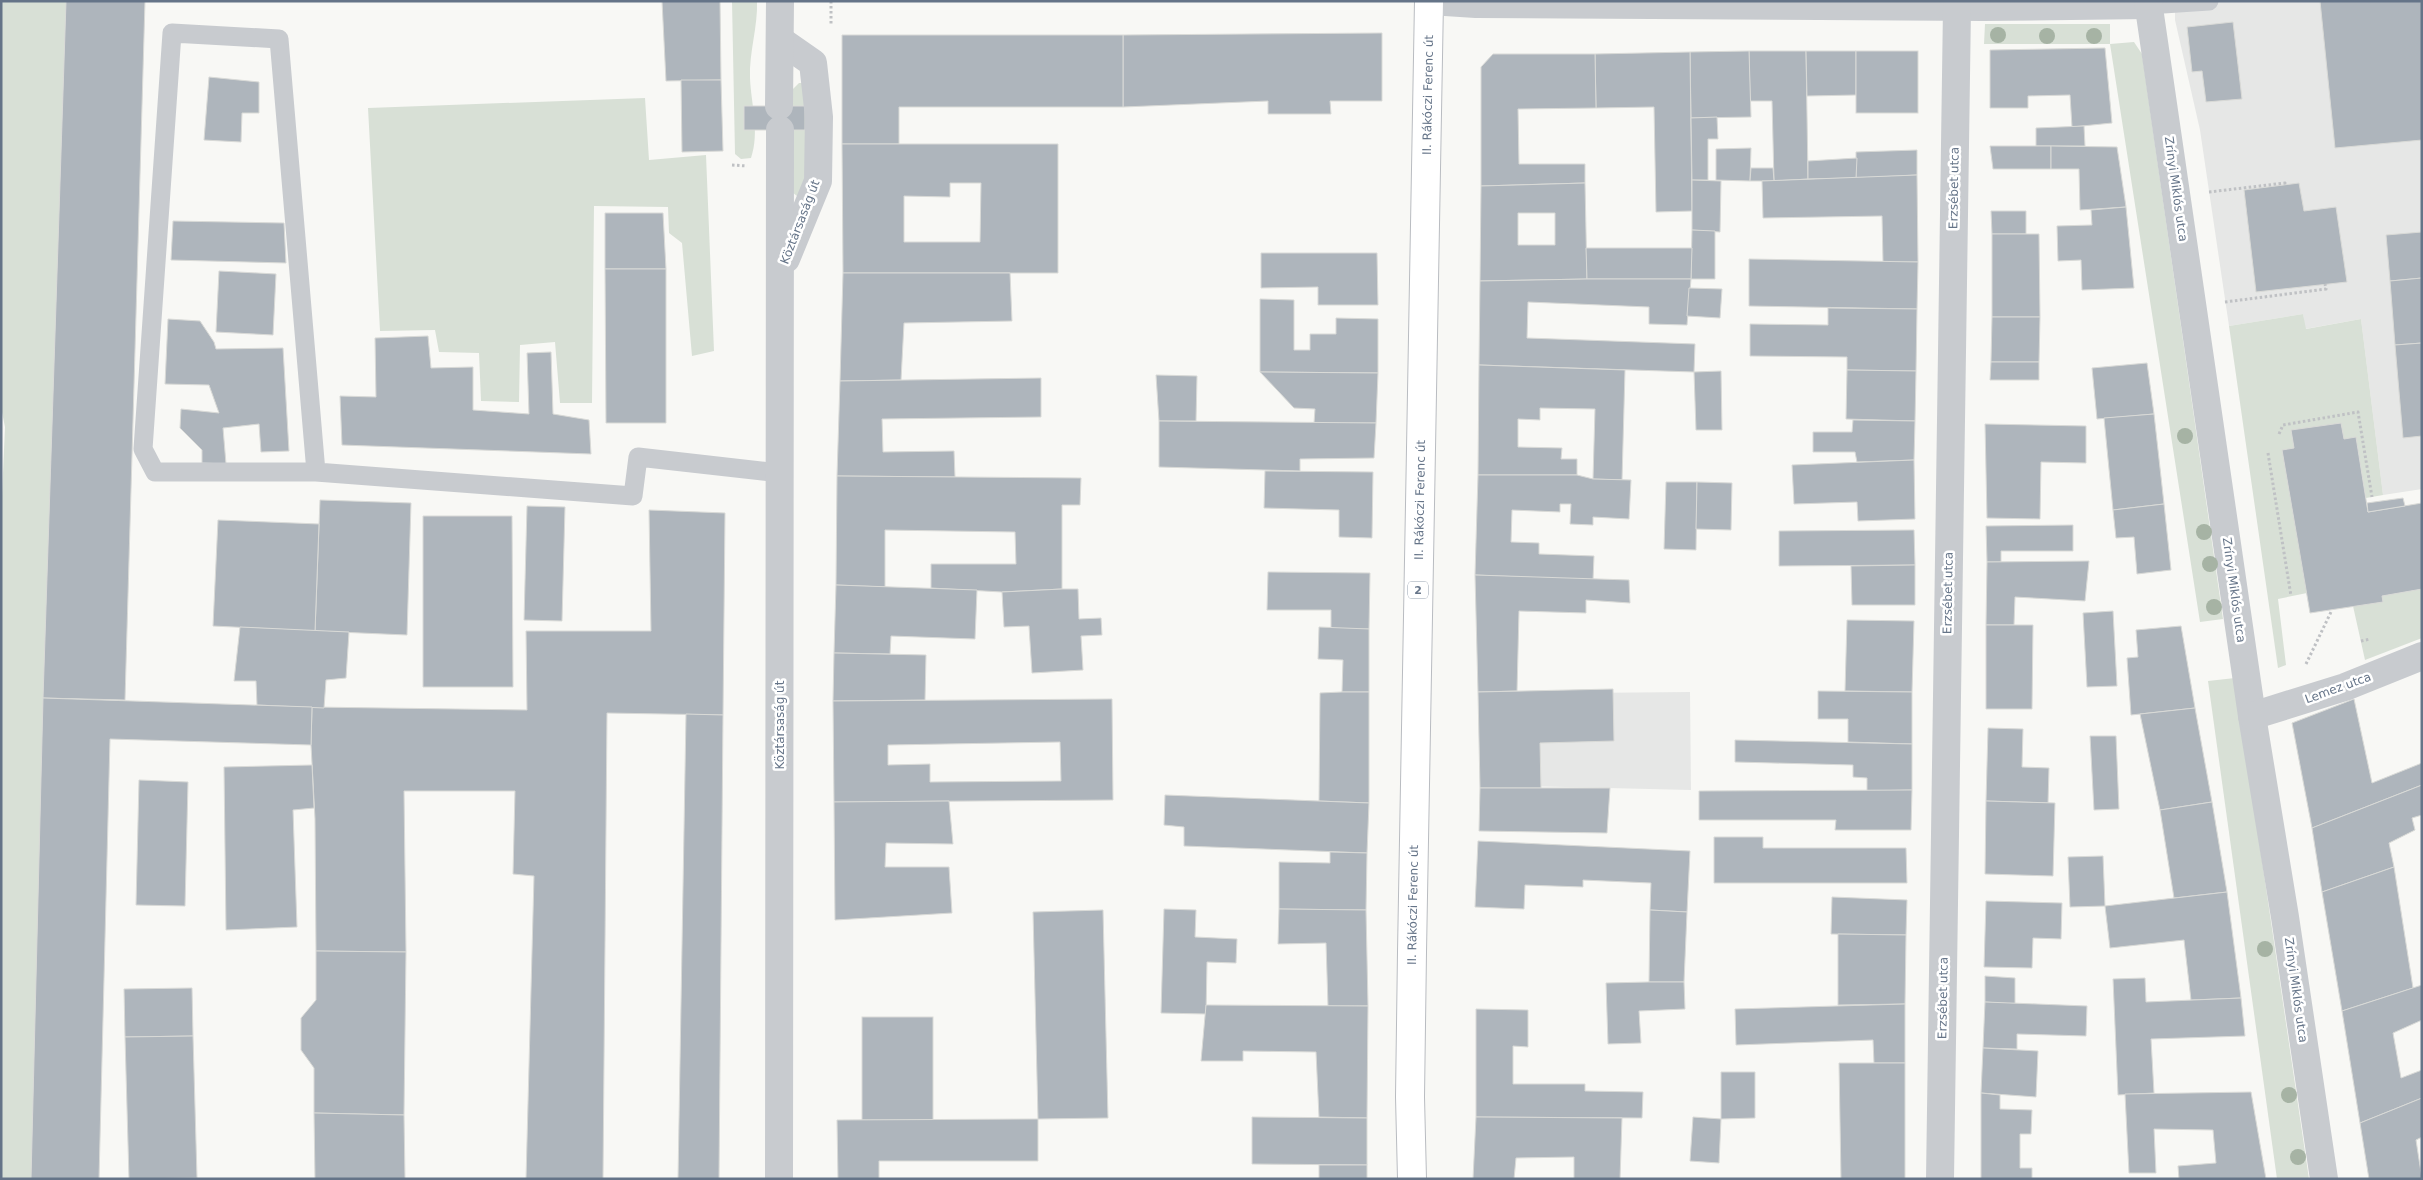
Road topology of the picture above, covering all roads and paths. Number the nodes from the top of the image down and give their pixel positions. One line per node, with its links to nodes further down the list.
1 (780, 1): 8 (street, Köztársaság út)
2 (831, 1): 7 (path)
3 (1430, 1): 6 (street); 25 (main road, II. Rákóczi Ferenc út / 2)
4 (2209, 1): 5 (lane)
5 (2148, 3): 6 (street); 23 (street, Zrínyi Miklós utca)
6 (1957, 7): 26 (street, Erzsébet utca)
7 (832, 24)
8 (780, 40): 11 (street, Köztársaság út); 11 (street, Köztársaság út)
9 (2284, 185): 10 (path)
10 (2204, 193)
11 (781, 272): 17 (street, Köztársaság út)
12 (2325, 284): 13 (path)
13 (2218, 303)
14 (2279, 434): 18 (path)
15 (2268, 452): 19 (path)
16 (316, 472): 16 (lane); 17 (lane)
17 (780, 474): 24 (street, Köztársaság út)
18 (2372, 497)
19 (2292, 596)
20 (2332, 610): 22 (path)
21 (2422, 656): 23 (street, Lemez utca)
22 (2302, 673)
23 (2252, 716): 27 (street, Zrínyi Miklós utca)
24 (779, 1179)
25 (1412, 1179)
26 (1940, 1179)
27 (2324, 1179)

